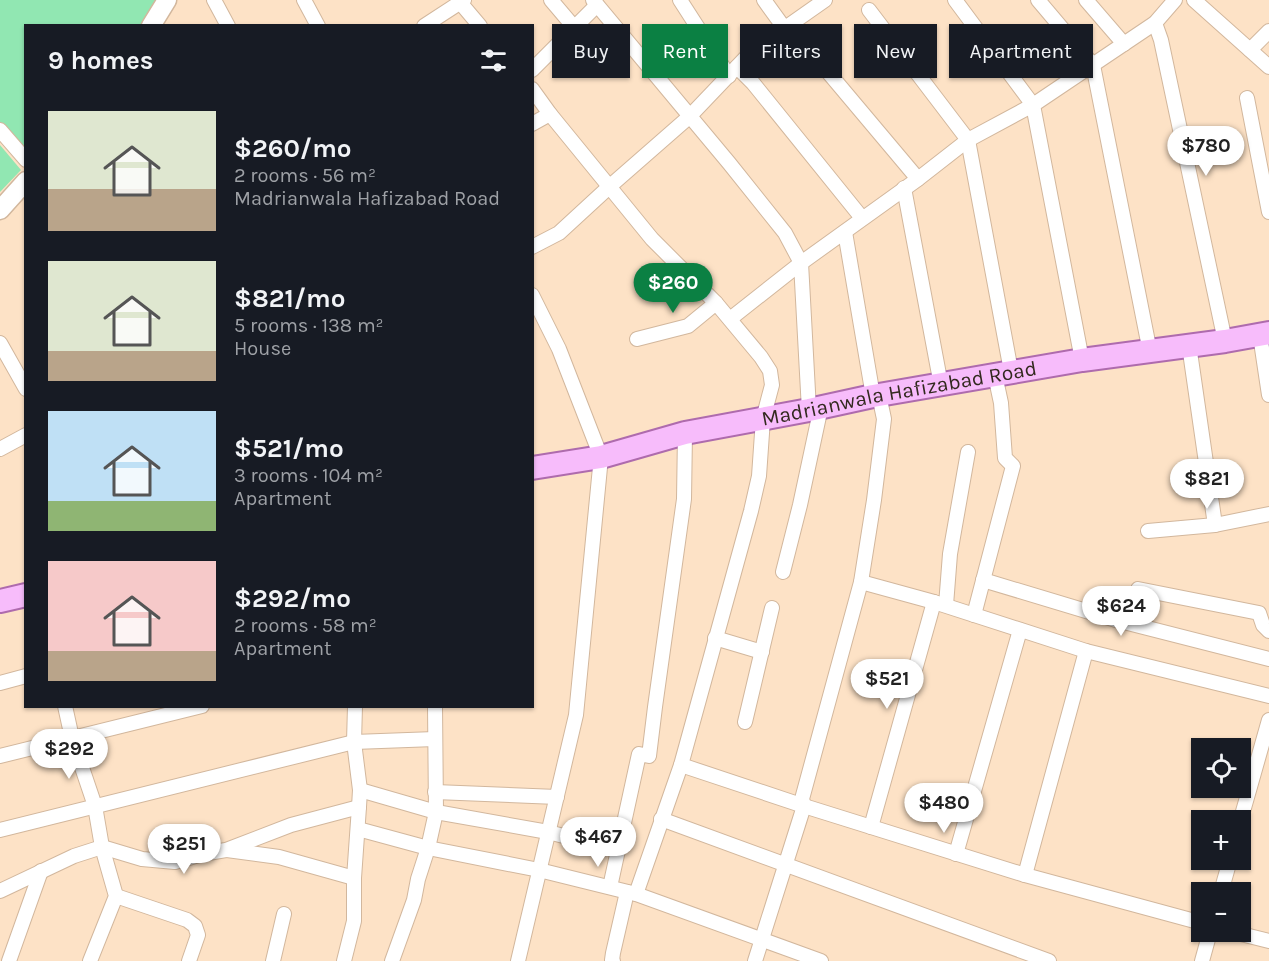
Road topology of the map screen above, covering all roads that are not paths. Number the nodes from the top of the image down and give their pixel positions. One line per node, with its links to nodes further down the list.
1 (167, 0): 17 (street)
2 (214, 0): 18 (street)
3 (304, 0): 19 (street)
4 (551, 0): 22 (street)
5 (680, 0): 35 (street)
6 (764, 0): 24 (street)
7 (825, 0): 25 (street)
8 (955, 0): 40 (street)
9 (1038, 0): 26 (street)
10 (1086, 0): 28 (street)
11 (1174, 0): 16 (street)
12 (1194, 0): 30 (street)
13 (461, 1): 20 (street); 21 (street)
14 (595, 2): 23 (street); 42 (street)
15 (869, 10): 45 (street)
16 (1155, 23): 28 (street); 62 (street)
17 (152, 24)
18 (227, 24)
19 (317, 24)
20 (427, 24)
21 (478, 24)
22 (571, 24)
23 (577, 24)
24 (781, 24)
25 (792, 24)
26 (1058, 24)
27 (1269, 31): 30 (street)
28 (1124, 44): 32 (street)
29 (552, 49): 33 (street)
30 (1250, 50): 34 (street)
31 (740, 64): 35 (street)
32 (1093, 66): 65 (street)
33 (534, 67)
34 (1269, 67)
35 (733, 71): 42 (street); 53 (street)
36 (833, 78): 47 (street)
37 (1075, 78): 40 (street)
38 (534, 92): 41 (street)
39 (1247, 98): 52 (street)
40 (1033, 105): 45 (street); 66 (street)
41 (550, 114): 43 (street); 49 (street)
42 (690, 117): 49 (street); 56 (street)
43 (534, 123)
44 (0, 130): 46 (street)
45 (968, 140): 47 (street); 67 (street)
46 (24, 158)
47 (918, 179): 50 (street)
48 (24, 183): 51 (street)
49 (609, 187): 55 (street); 58 (street)
50 (904, 188): 53 (street); 69 (street)
51 (0, 210)
52 (1269, 212)
53 (862, 218): 54 (street)
54 (845, 232): 56 (street); 71 (street)
55 (534, 246)
56 (801, 263): 59 (street); 72 (street)
57 (534, 299): 78 (street)
58 (716, 303): 59 (street); 61 (street)
59 (730, 319): 73 (street)
60 (1265, 334): 62 (main road, Madrianwala Hafizabad Road); 70 (street)
61 (637, 339)
62 (1225, 341): 64 (main road, Madrianwala Hafizabad Road)
63 (0, 343): 68 (street)
64 (1189, 345): 65 (main road, Madrianwala Hafizabad Road); 81 (street)
65 (1150, 352): 66 (main road, Madrianwala Hafizabad Road)
66 (1082, 360): 67 (main road, Madrianwala Hafizabad Road)
67 (1003, 373): 69 (main road, Madrianwala Hafizabad Road); 84 (street)
68 (24, 385)
69 (941, 385): 71 (main road, Madrianwala Hafizabad Road)
70 (1269, 395)
71 (876, 396): 72 (main road, Madrianwala Hafizabad Road); 85 (street)
72 (815, 409): 73 (main road, Madrianwala Hafizabad Road); 83 (street)
73 (763, 419): 74 (main road, Madrianwala Hafizabad Road); 94 (street)
74 (685, 433): 78 (main road, Madrianwala Hafizabad Road); 128 (street)
75 (24, 436): 76 (street)
76 (0, 449)
77 (968, 452): 89 (street)
78 (601, 457): 79 (main road, Madrianwala Hafizabad Road); 114 (street)
79 (534, 468)
80 (1269, 514): 81 (street)
81 (1215, 525): 82 (street)
82 (1148, 531)
83 (783, 572)
84 (983, 580): 91 (street); 97 (street)
85 (861, 582): 89 (street); 116 (street)
86 (1138, 589): 93 (street)
87 (24, 595): 88 (main road)
88 (0, 601)
89 (940, 603): 91 (street); 121 (street)
90 (772, 608): 96 (street)
91 (974, 615): 92 (street)
92 (1020, 630): 95 (street); 129 (street)
93 (1269, 631)
94 (715, 638): 96 (street); 111 (street)
95 (1086, 651): 100 (street); 133 (street)
96 (762, 652): 106 (street)
97 (1269, 659)
98 (24, 677): 99 (street)
99 (0, 683)
100 (1269, 696)
101 (65, 708): 107 (street)
102 (194, 708): 107 (street)
103 (355, 708): 109 (street)
104 (435, 708): 108 (street)
105 (1269, 720): 118 (street)
106 (745, 722)
107 (72, 738): 110 (street); 115 (street)
108 (435, 739): 109 (street); 113 (street)
109 (354, 742): 112 (street); 115 (street)
110 (0, 756)
111 (681, 765): 116 (street); 120 (street)
112 (360, 790): 117 (street); 119 (street)
113 (435, 792): 114 (street); 119 (street)
114 (556, 797): 124 (street)
115 (95, 806): 123 (street); 125 (street)
116 (804, 806): 121 (street); 130 (street)
117 (359, 807): 122 (street); 127 (street)
118 (1243, 810)
119 (436, 812): 124 (street); 126 (street)
120 (661, 819): 130 (street); 137 (street)
121 (871, 827): 129 (street)
122 (358, 829): 126 (street); 134 (street)
123 (0, 830)
124 (548, 832): 128 (street); 131 (street)
125 (102, 847): 127 (street); 132 (street); 138 (street)
126 (429, 848): 131 (street); 150 (street)
127 (226, 850): 134 (street)
128 (618, 850): 135 (street)
129 (956, 854): 133 (street)
130 (785, 864): 142 (street); 155 (street)
131 (539, 870): 135 (street); 151 (street)
132 (41, 871): 136 (street); 145 (street)
133 (1025, 875): 140 (street)
134 (354, 878): 149 (street)
135 (610, 887): 137 (street)
136 (0, 891)
137 (632, 893): 142 (street); 152 (street)
138 (116, 896): 146 (street); 147 (street)
139 (284, 914): 148 (street)
140 (1191, 920)
141 (1251, 936): 143 (street)
142 (762, 940): 153 (street); 154 (street)
143 (1269, 941)
144 (1207, 942): 156 (street)
145 (9, 961)
146 (90, 961)
147 (189, 961)
148 (273, 961)
149 (344, 961)
150 (392, 961)
151 (518, 961)
152 (613, 961)
153 (755, 961)
154 (821, 961)
155 (1048, 961)
156 (1202, 961)

